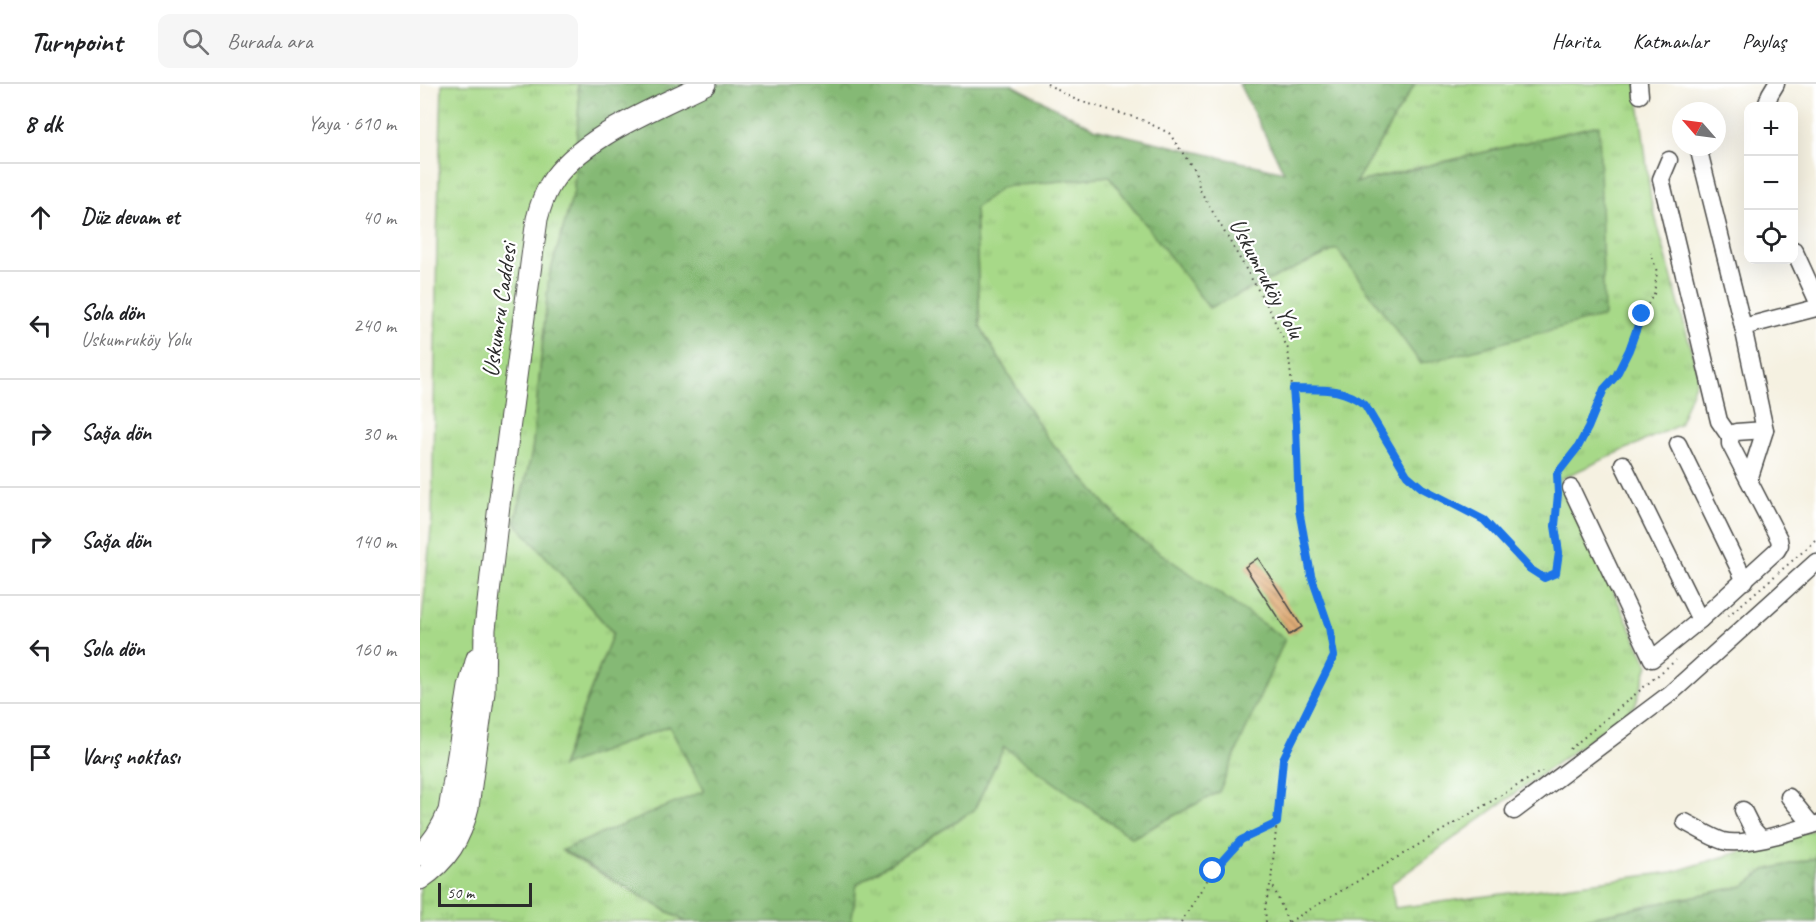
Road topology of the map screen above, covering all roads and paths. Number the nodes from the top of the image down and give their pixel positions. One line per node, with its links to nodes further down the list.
1 (705, 84): 24 (main road, Uskumru Caddesi)
2 (1047, 84): 12 (path, Uskumruköy Yolu)
3 (1776, 84): 4 (street)
4 (1767, 102)
5 (1700, 156): 11 (street)
6 (1669, 160): 14 (street)
7 (1651, 253): 18 (path)
8 (1798, 259): 9 (street)
9 (1816, 298)
10 (1816, 308): 11 (street)
11 (1743, 327): 13 (street)
12 (1293, 389): 18 (path); 32 (path, Uskumruköy Yolu)
13 (1766, 430): 14 (street); 17 (street)
14 (1730, 437): 17 (street)
15 (1678, 444): 21 (street)
16 (1623, 464): 23 (street)
17 (1749, 480): 21 (street)
18 (1562, 488): 23 (street)
19 (1816, 539): 22 (path)
20 (1816, 562): 30 (street)
21 (1745, 581): 23 (street)
22 (1725, 619)
23 (1700, 620)
24 (485, 629): 35 (main road, Uskumru Caddesi); 36 (main road, Uskumru Caddesi)
25 (1679, 657): 26 (path)
26 (1570, 749)
27 (1542, 771): 40 (path)
28 (1789, 797): 33 (street)
29 (1743, 810): 34 (street)
30 (1514, 811)
31 (1685, 822): 34 (street)
32 (1277, 823): 37 (path, Uskumruköy Yolu); 38 (path)
33 (1814, 824): 34 (street)
34 (1761, 838)
35 (420, 855)
36 (420, 879)
37 (1271, 881): 39 (path); 40 (path, Uskumruköy Yolu)
38 (1181, 922)
39 (1266, 922)
40 (1288, 922)

